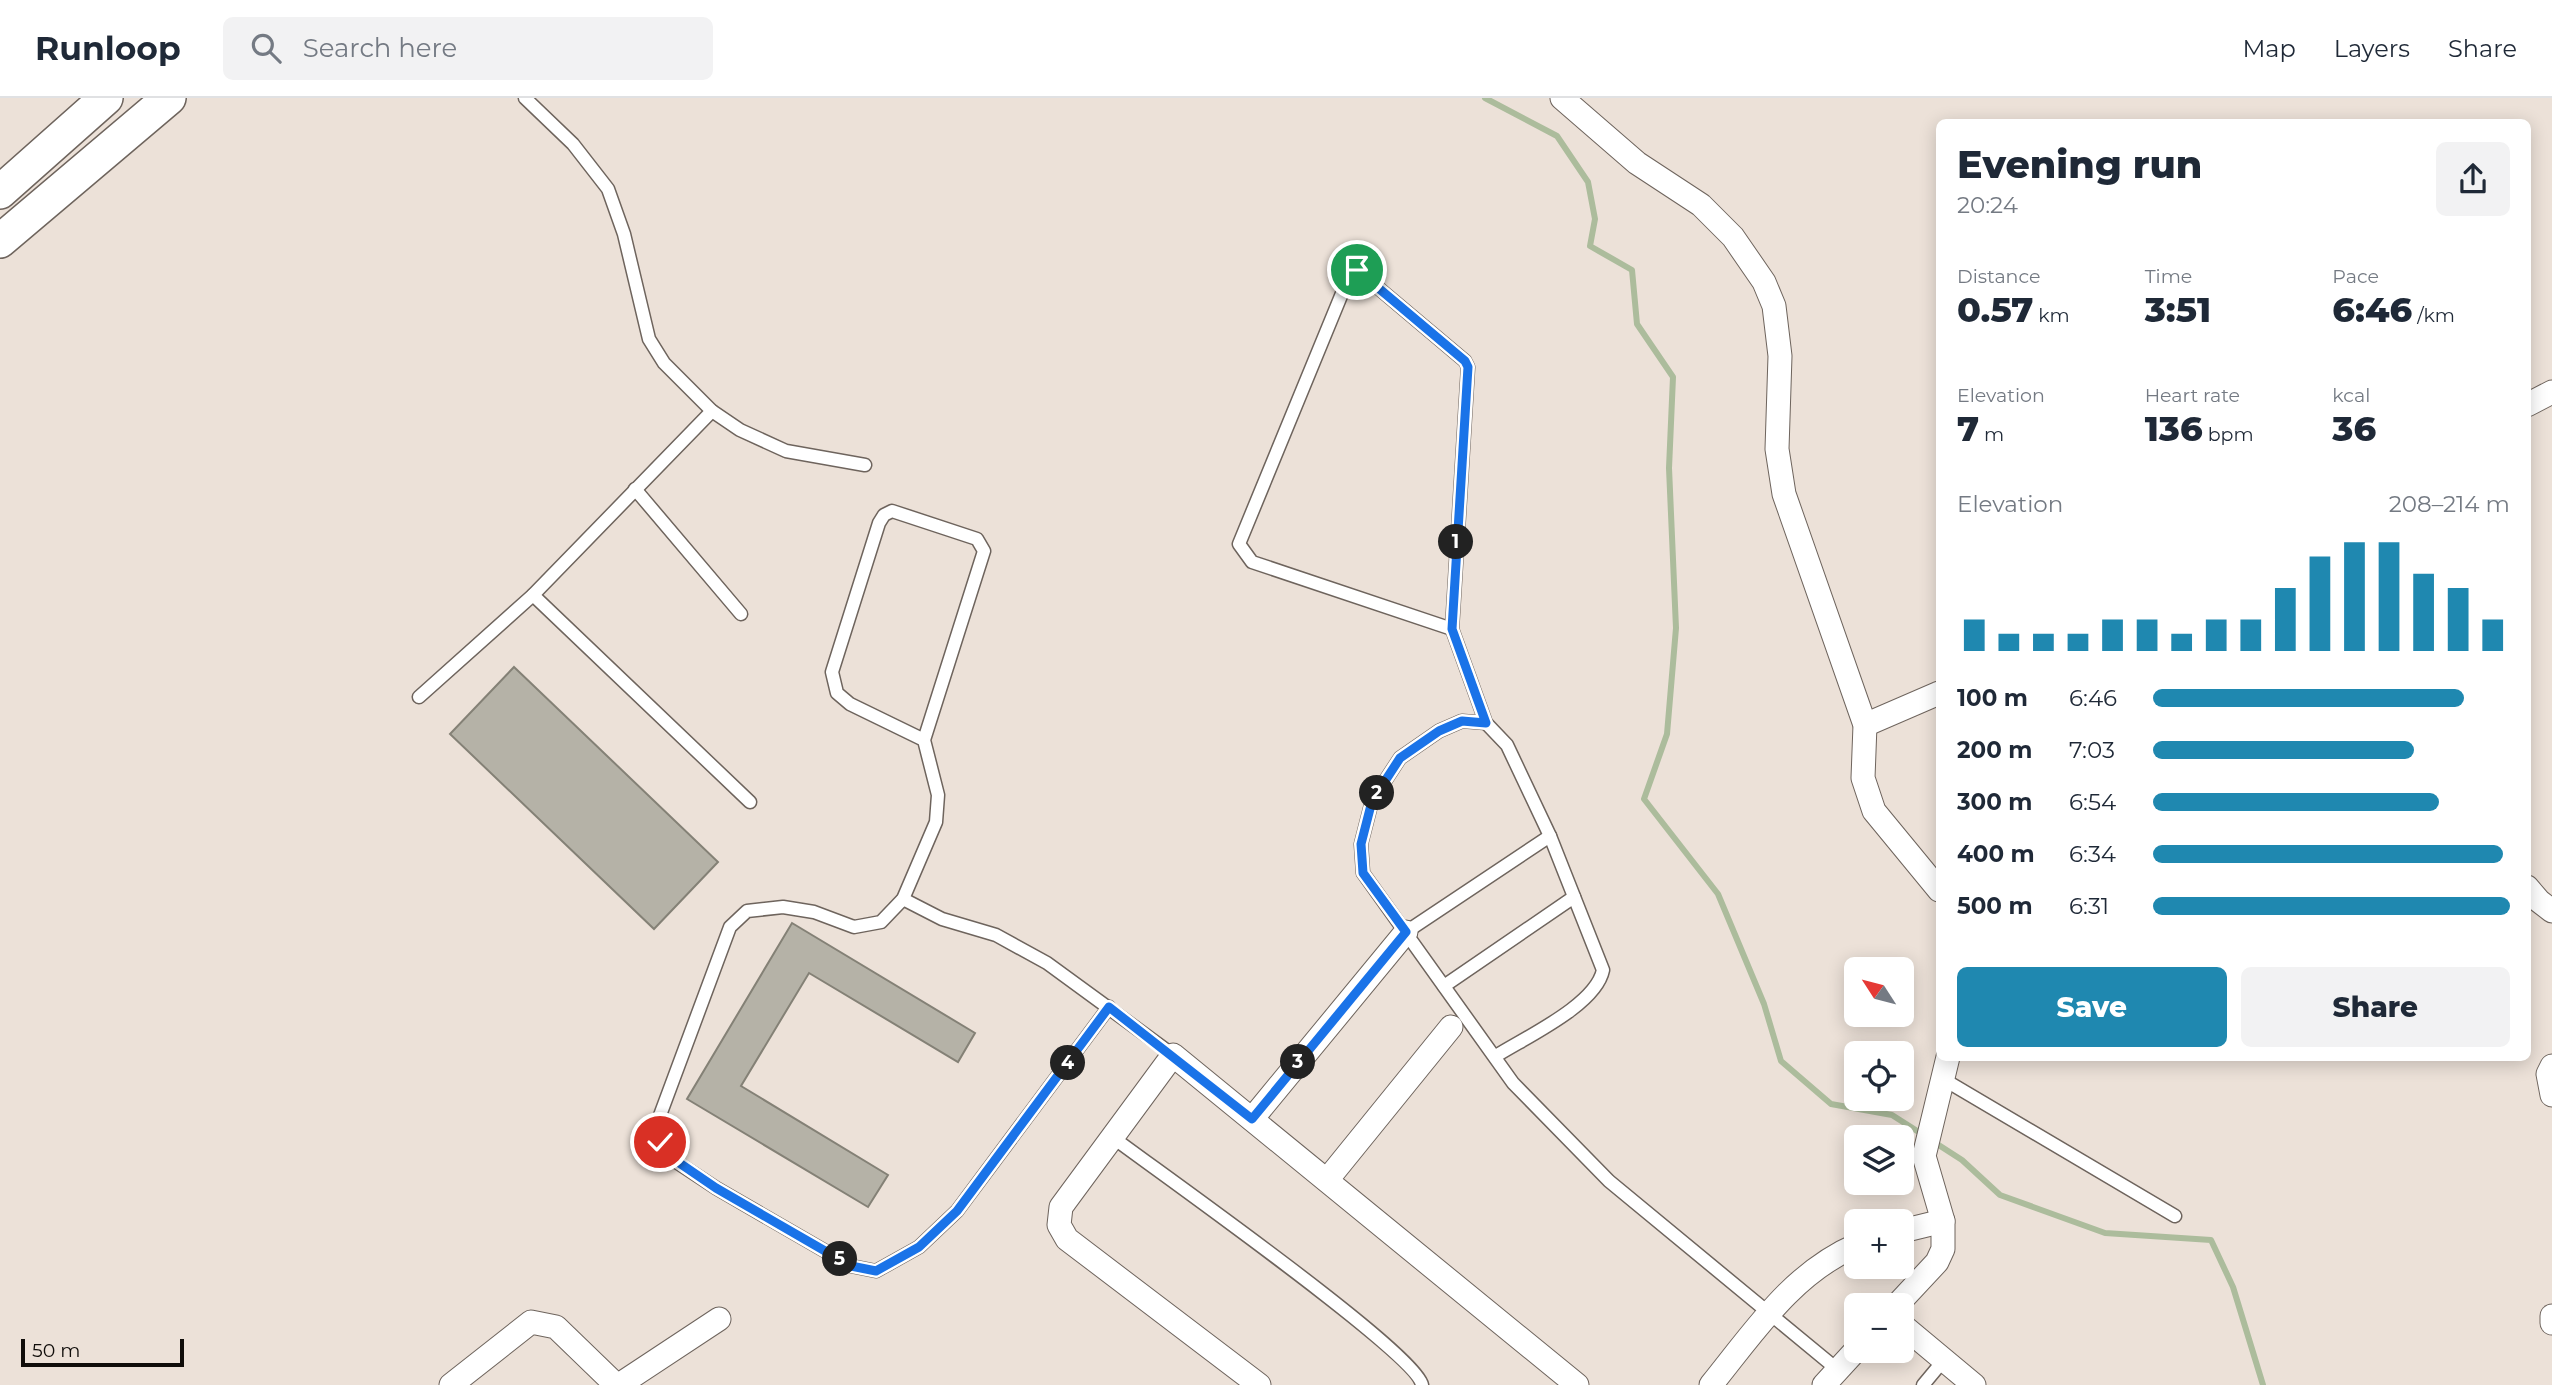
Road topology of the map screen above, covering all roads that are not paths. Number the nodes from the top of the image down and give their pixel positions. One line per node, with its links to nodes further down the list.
1 (106, 98): 5 (main road)
2 (169, 98): 6 (main road)
3 (525, 98): 9 (lane)
4 (1562, 98): 18 (street)
5 (0, 192)
6 (0, 241)
7 (2552, 392): 8 (street)
8 (2531, 403)
9 (712, 411): 10 (lane); 11 (lane)
10 (865, 465)
11 (635, 489): 12 (lane); 13 (lane)
12 (533, 595): 15 (lane); 20 (lane)
13 (741, 614)
14 (1452, 629): 14 (lane); 17 (lane)
15 (419, 697)
16 (1936, 698): 18 (street)
17 (1486, 723): 21 (lane); 27 (lane)
18 (1865, 725): 22 (street)
19 (924, 740): 19 (lane); 25 (lane)
20 (750, 802)
21 (1550, 836): 24 (lane); 27 (lane)
22 (1936, 886)
23 (2531, 892): 26 (street)
24 (1574, 897): 28 (lane); 32 (lane)
25 (903, 899): 29 (lane); 29 (lane)
26 (2552, 911)
27 (1406, 932): 28 (lane); 36 (street)
28 (1444, 986): 32 (lane)
29 (1109, 1007): 31 (lane)
30 (1451, 1027): 38 (street)
31 (1173, 1055): 36 (street); 37 (street)
32 (1496, 1056): 44 (lane)
33 (2552, 1066): 35 (street)
34 (1945, 1068): 39 (lane); 40 (street)
35 (2552, 1095)
36 (1252, 1119): 38 (street)
37 (1111, 1136): 54 (street); 55 (lane)
38 (1327, 1180): 56 (street)
39 (2175, 1216)
40 (1943, 1221): 41 (street); 43 (street)
41 (1914, 1228)
42 (1844, 1251): 44 (street)
43 (1908, 1293)
44 (1769, 1313): 51 (lane); 57 (street)
45 (2552, 1316): 47 (street)
46 (719, 1319): 53 (street)
47 (2552, 1324)
48 (1914, 1336): 49 (street)
49 (1942, 1361): 58 (lane); 59 (street)
50 (1844, 1363): 51 (street)
51 (1831, 1377)
52 (452, 1385): 53 (street)
53 (617, 1385)
54 (1259, 1385)
55 (1422, 1385)
56 (1577, 1385)
57 (1710, 1385)
58 (1923, 1385)
59 (1974, 1385)

